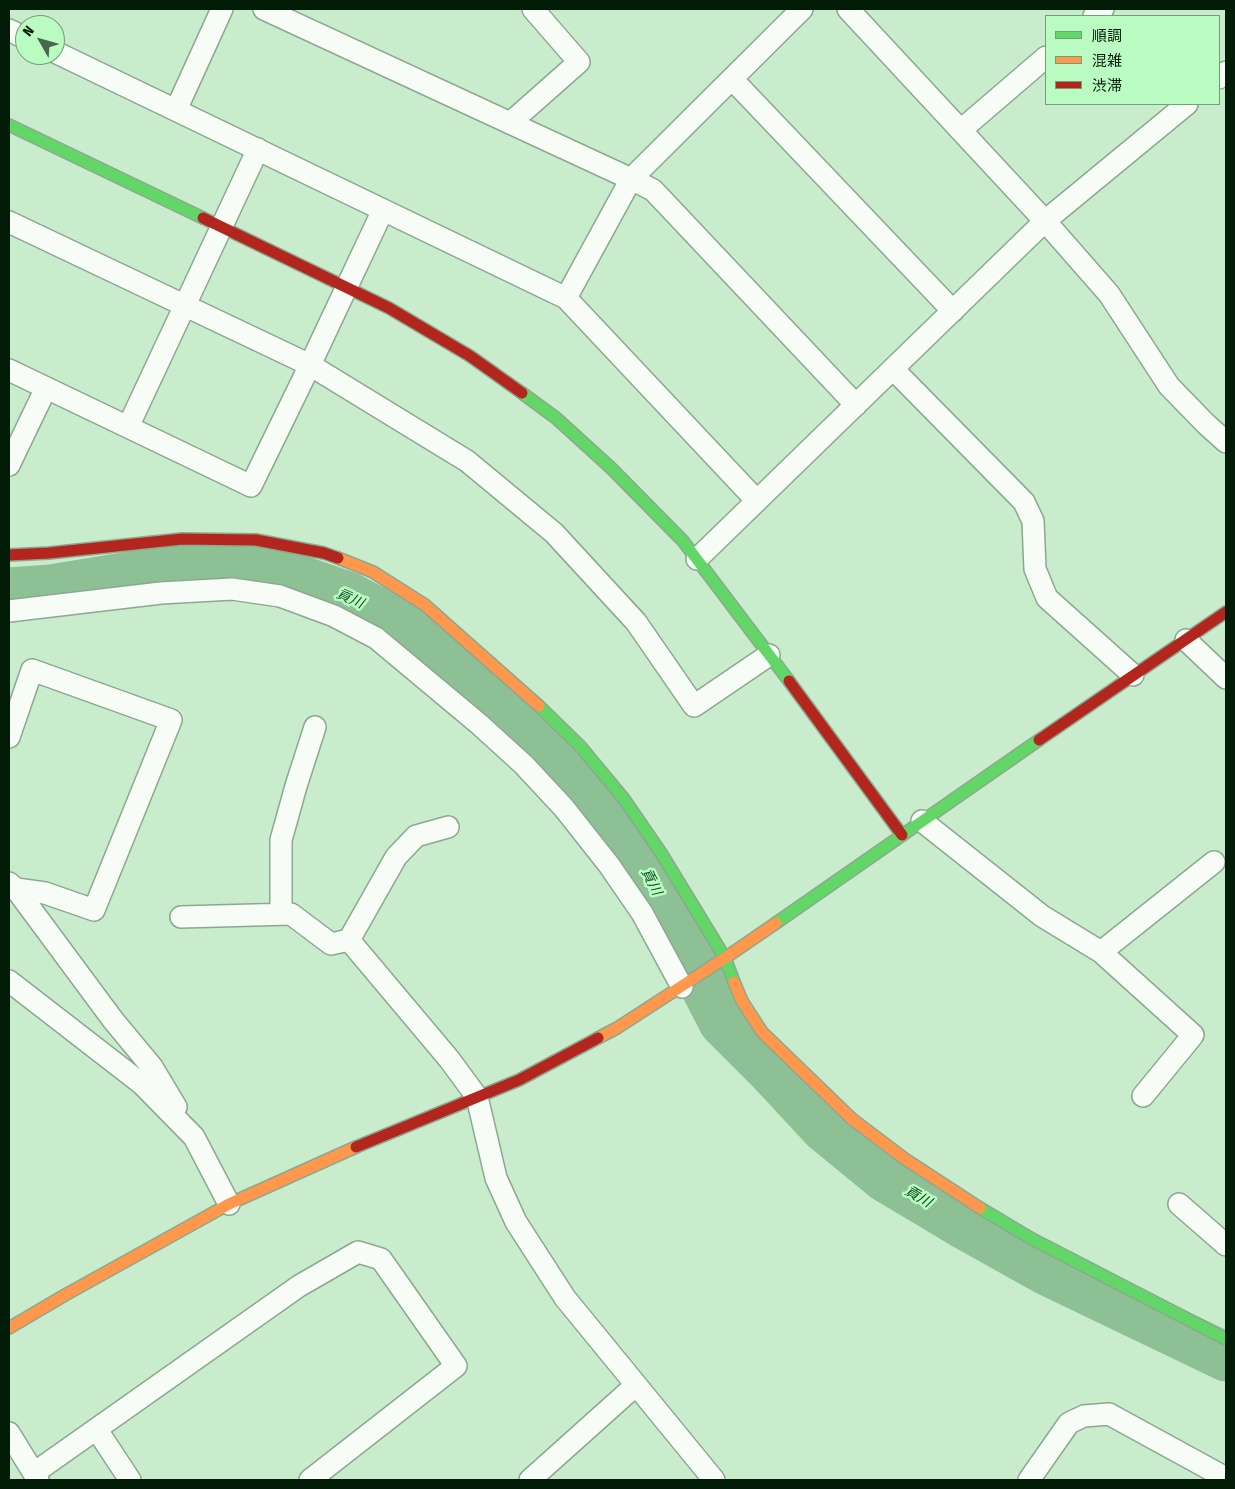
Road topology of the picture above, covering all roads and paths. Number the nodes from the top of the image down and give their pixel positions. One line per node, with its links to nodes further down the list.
1 (222, 9): 10 (street)
2 (264, 9): 11 (street)
3 (533, 9): 11 (street)
4 (802, 9): 8 (street)
5 (848, 9): 13 (street)
6 (65, 57): 10 (street)
7 (1045, 58): 13 (street)
8 (732, 79): 15 (street); 23 (street)
9 (1186, 105): 17 (street)
10 (176, 110): 14 (street)
11 (510, 123): 15 (street)
12 (9, 125): 19 (street)
13 (960, 130): 17 (street)
14 (258, 149): 16 (street); 19 (street)
15 (631, 178): 21 (street); 28 (street)
16 (383, 210): 20 (street); 21 (street)
17 (1045, 221): 23 (street); 30 (street)
18 (9, 222): 22 (street)
19 (220, 227): 20 (street); 22 (street)
20 (346, 287): 24 (street); 34 (street)
21 (566, 298): 32 (street)
22 (185, 305): 24 (street); 29 (street)
23 (952, 311): 25 (street)
24 (310, 365): 29 (street); 38 (street)
25 (893, 369): 28 (street); 39 (street)
26 (9, 370): 27 (street)
27 (46, 388): 29 (street); 31 (street)
28 (856, 405): 32 (street)
29 (128, 427)
30 (1226, 442)
31 (9, 465)
32 (757, 501): 34 (street)
33 (9, 555): 52 (street)
34 (697, 560): 38 (street)
35 (9, 611): 54 (street)
36 (1226, 612): 37 (street)
37 (1186, 640): 39 (street); 40 (street)
38 (769, 655): 45 (street)
39 (1133, 675): 43 (street)
40 (1226, 678)
41 (316, 727): 48 (street)
42 (9, 737): 47 (street)
43 (922, 821): 45 (street); 51 (street)
44 (448, 827): 50 (street)
45 (902, 835): 52 (street)
46 (1214, 862): 51 (street)
47 (12, 886): 57 (street)
48 (281, 914): 49 (street); 50 (street)
49 (181, 917)
50 (349, 940): 56 (street)
51 (1101, 952): 55 (street)
52 (721, 960): 54 (street); 62 (street)
53 (9, 982): 57 (street)
54 (682, 986): 56 (street)
55 (1143, 1096)
56 (477, 1097): 58 (street); 63 (street)
57 (194, 1137): 58 (street)
58 (229, 1204): 61 (street)
59 (1179, 1204): 60 (street)
60 (1222, 1234)
61 (9, 1328)
62 (1226, 1339)
63 (636, 1385): 70 (street); 71 (street)
64 (96, 1430): 66 (street); 68 (street); 69 (street)
65 (9, 1433): 66 (street)
66 (36, 1477)
67 (1226, 1478): 72 (street)
68 (130, 1480)
69 (310, 1480)
70 (530, 1480)
71 (714, 1480)
72 (1029, 1480)

